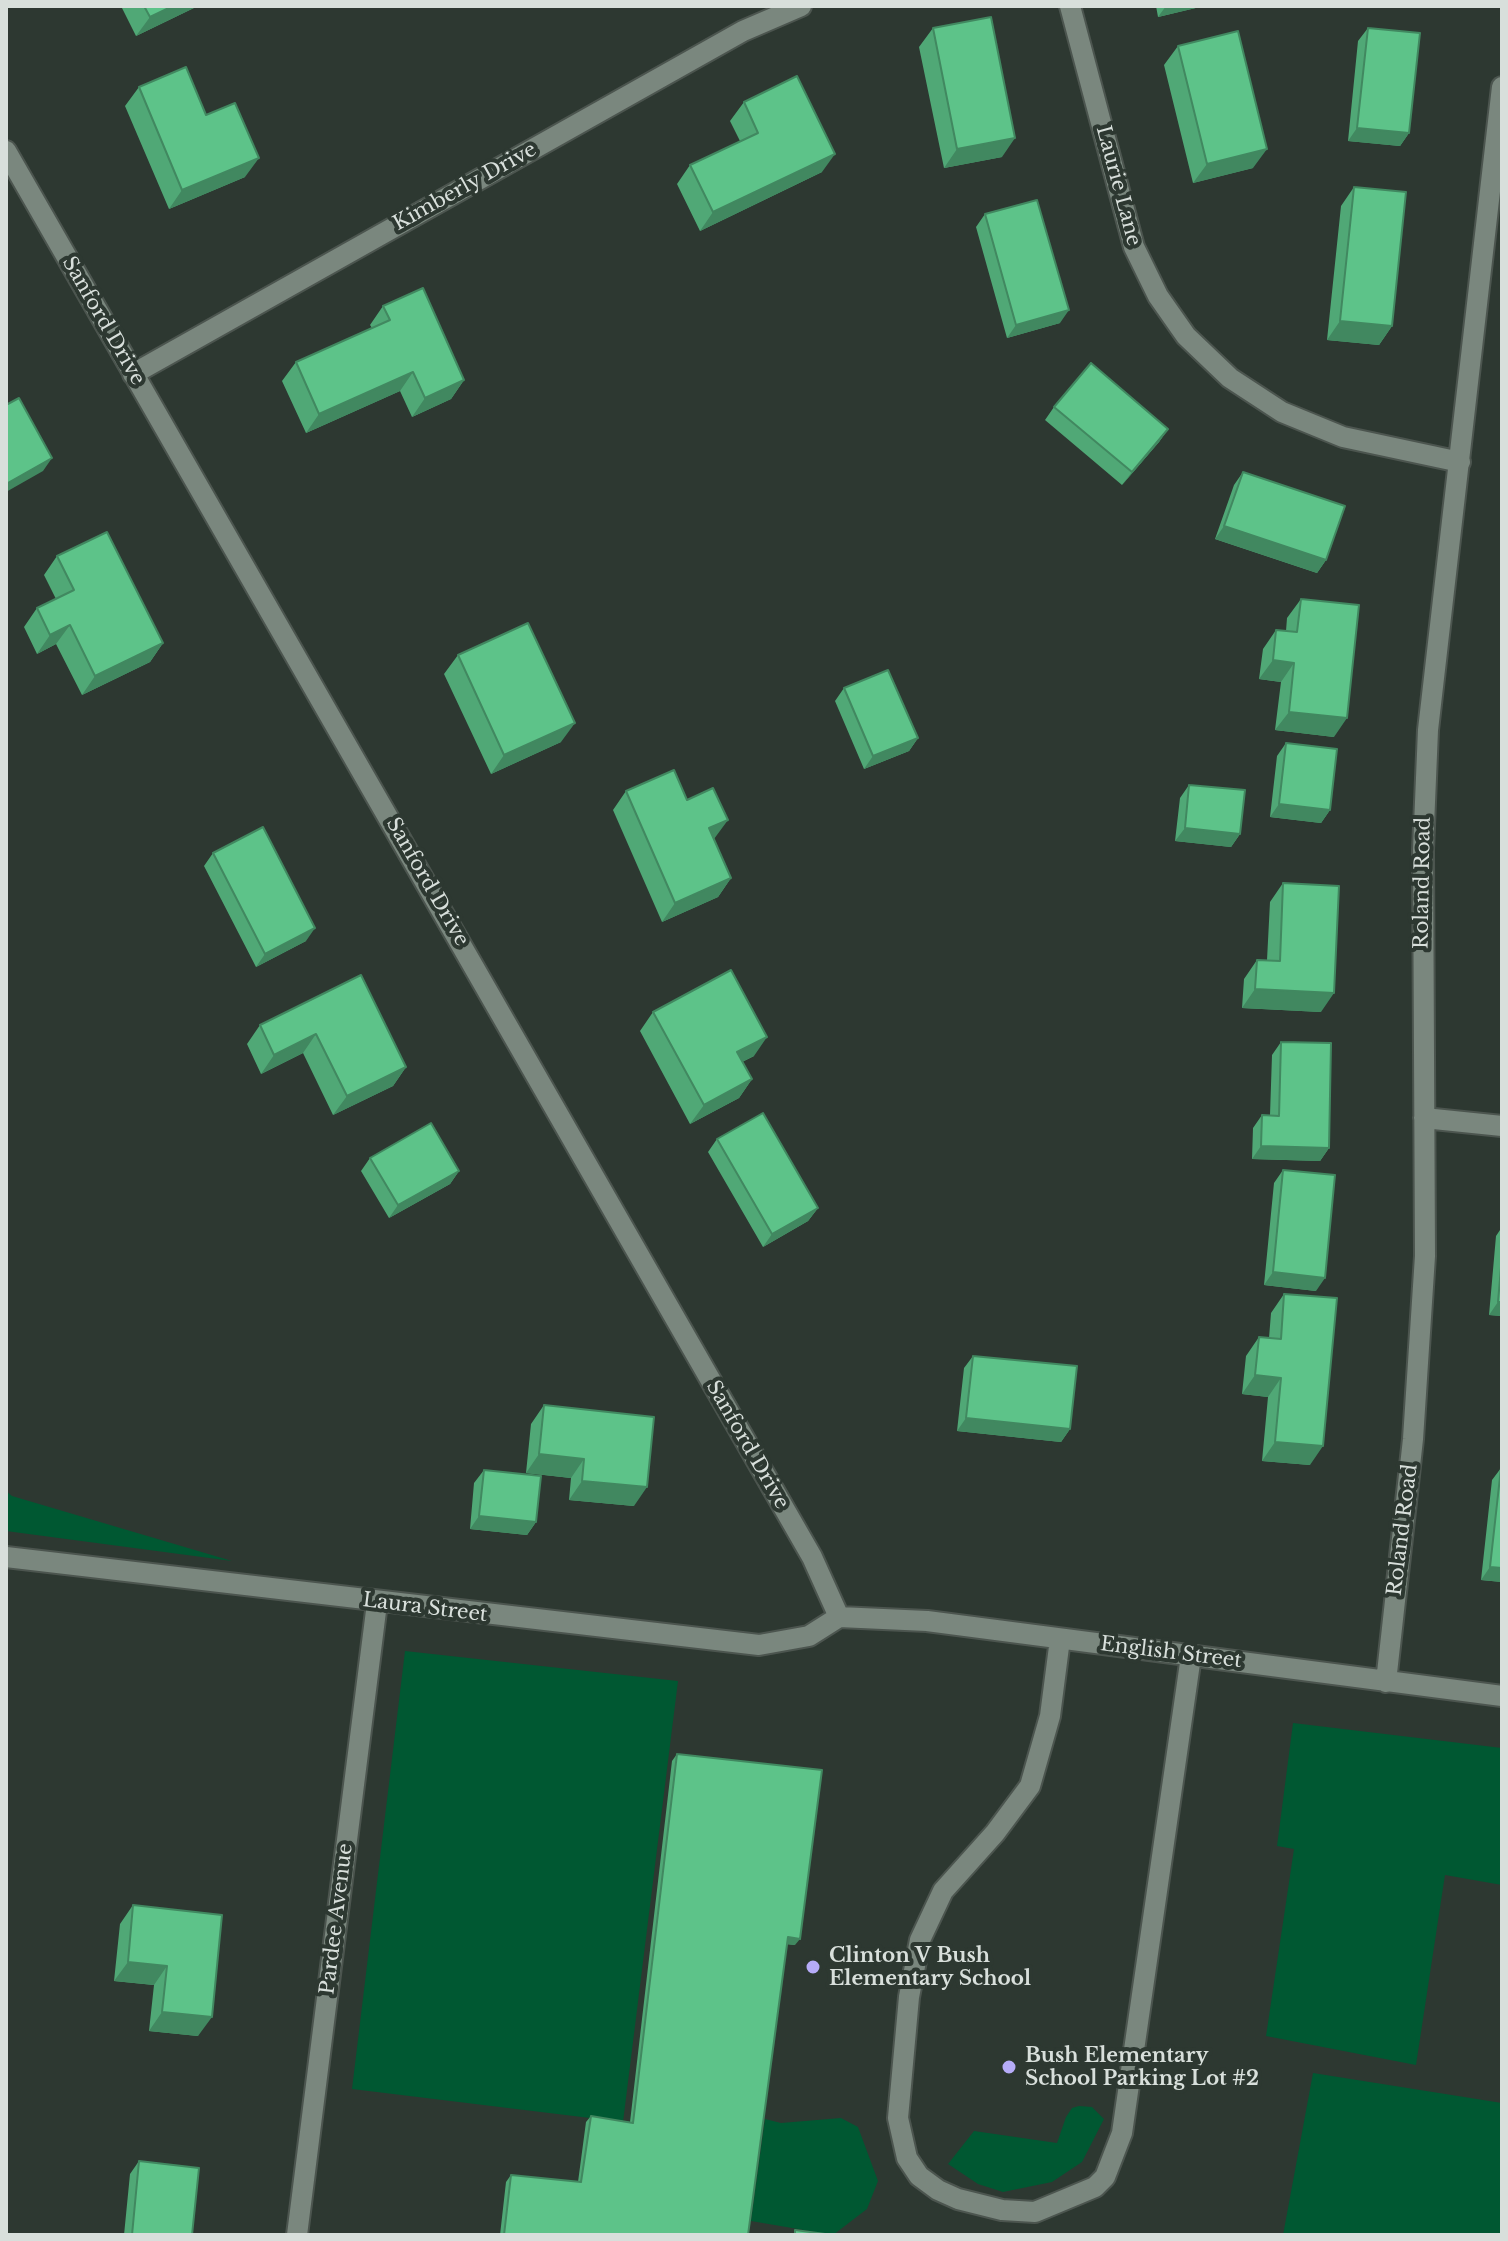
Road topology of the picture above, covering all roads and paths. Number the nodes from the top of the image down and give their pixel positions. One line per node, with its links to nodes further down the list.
1 (801, 6): 5 (street, Kimberly Drive)
2 (1070, 6): 6 (street, Laurie Lane)
3 (1502, 87): 6 (street, Roland Road)
4 (6, 151): 5 (street, Sanford Drive)
5 (133, 374): 11 (street, Sanford Drive)
6 (1460, 462): 7 (street, Roland Road)
7 (1424, 1118): 8 (street); 14 (street, Roland Road)
8 (1502, 1126)
9 (6, 1557): 10 (street, Laura Street)
10 (377, 1603): 11 (street, Laura Street); 16 (street, Pardee Avenue)
11 (839, 1617): 12 (street, English Street)
12 (1060, 1639): 13 (street, English Street); 13 (street)
13 (1191, 1656): 14 (street, English Street)
14 (1386, 1682): 15 (street, English Street)
15 (1502, 1696)
16 (297, 2235)

